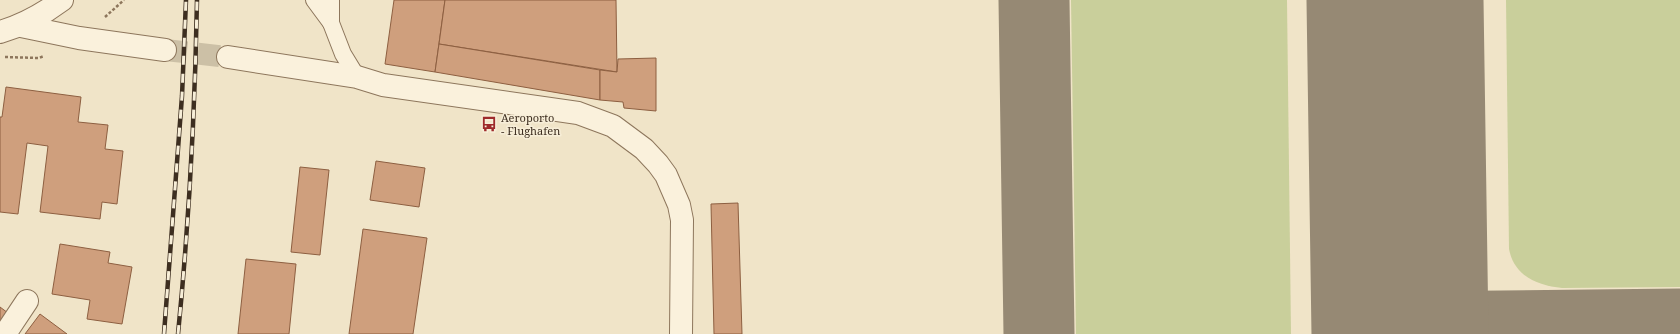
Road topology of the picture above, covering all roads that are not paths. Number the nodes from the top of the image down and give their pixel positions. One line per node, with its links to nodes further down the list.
1 (62, 0): 5 (street)
2 (314, 0): 4 (lane)
3 (331, 0): 4 (lane)
4 (331, 23): 9 (lane)
5 (21, 26): 6 (street); 7 (street)
6 (0, 32)
7 (166, 50)
8 (228, 57): 9 (street)
9 (357, 77): 12 (street)
10 (27, 302): 11 (street)
11 (5, 334)
12 (682, 334)

